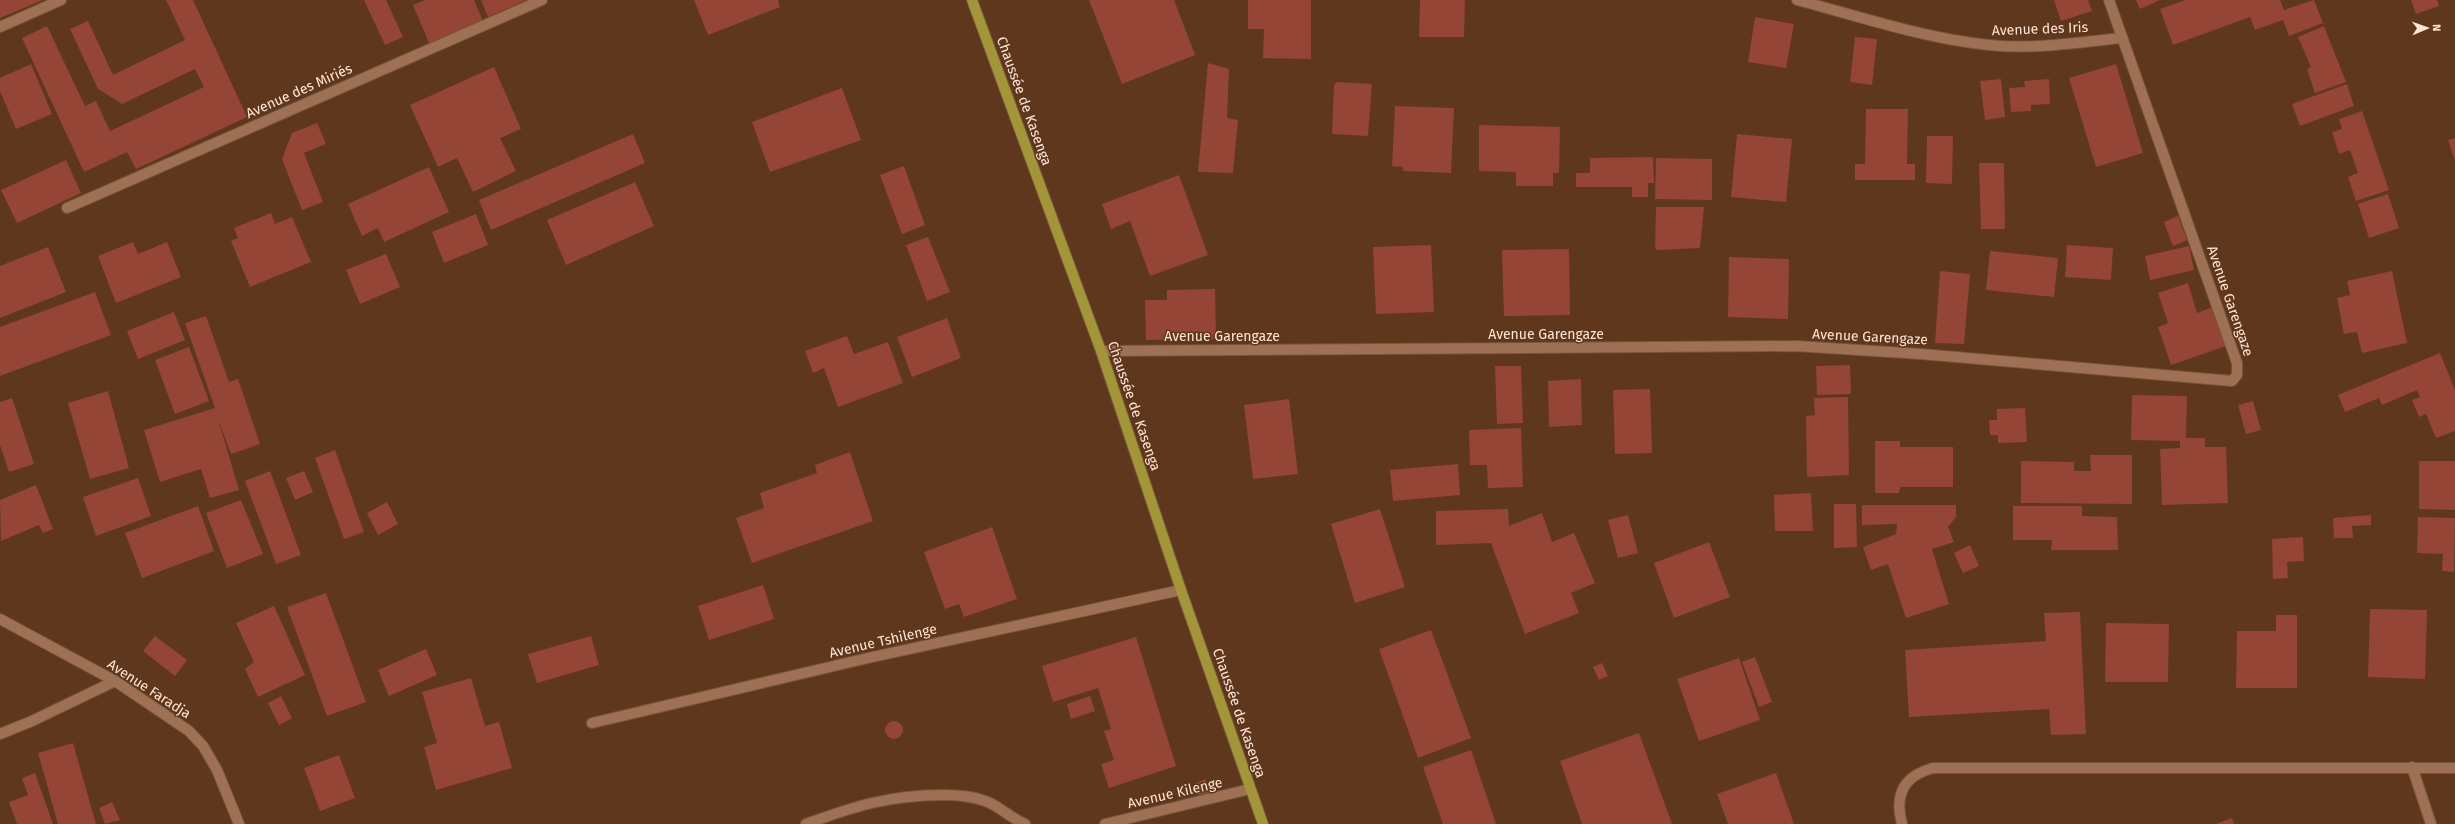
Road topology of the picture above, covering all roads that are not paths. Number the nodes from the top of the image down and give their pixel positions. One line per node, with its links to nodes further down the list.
1 (61, 0): 6 (street)
2 (542, 0): 8 (street, Avenue des Miriés)
3 (972, 0): 9 (main road, Chaussée de Kasenga)
4 (1797, 0): 7 (street, Avenue des Iris)
5 (2109, 0): 7 (street, Avenue Garengaze)
6 (0, 27)
7 (2122, 38): 9 (street, Avenue Garengaze)
8 (67, 208)
9 (1101, 352): 10 (main road, Chaussée de Kasenga)
10 (1181, 590): 13 (street, Avenue Tshilenge); 17 (main road, Chaussée de Kasenga)
11 (0, 618): 12 (street, Avenue Faradja)
12 (115, 681): 14 (street); 18 (street, Avenue Faradja)
13 (592, 724)
14 (0, 734)
15 (2412, 767): 16 (street); 23 (street); 24 (street)
16 (2455, 768)
17 (1250, 789): 21 (street, Avenue Kilenge); 22 (main road, Chaussée de Kasenga)
18 (239, 824)
19 (806, 824): 20 (street)
20 (1025, 824)
21 (1105, 824)
22 (1263, 824)
23 (1902, 824)
24 (2431, 824)

